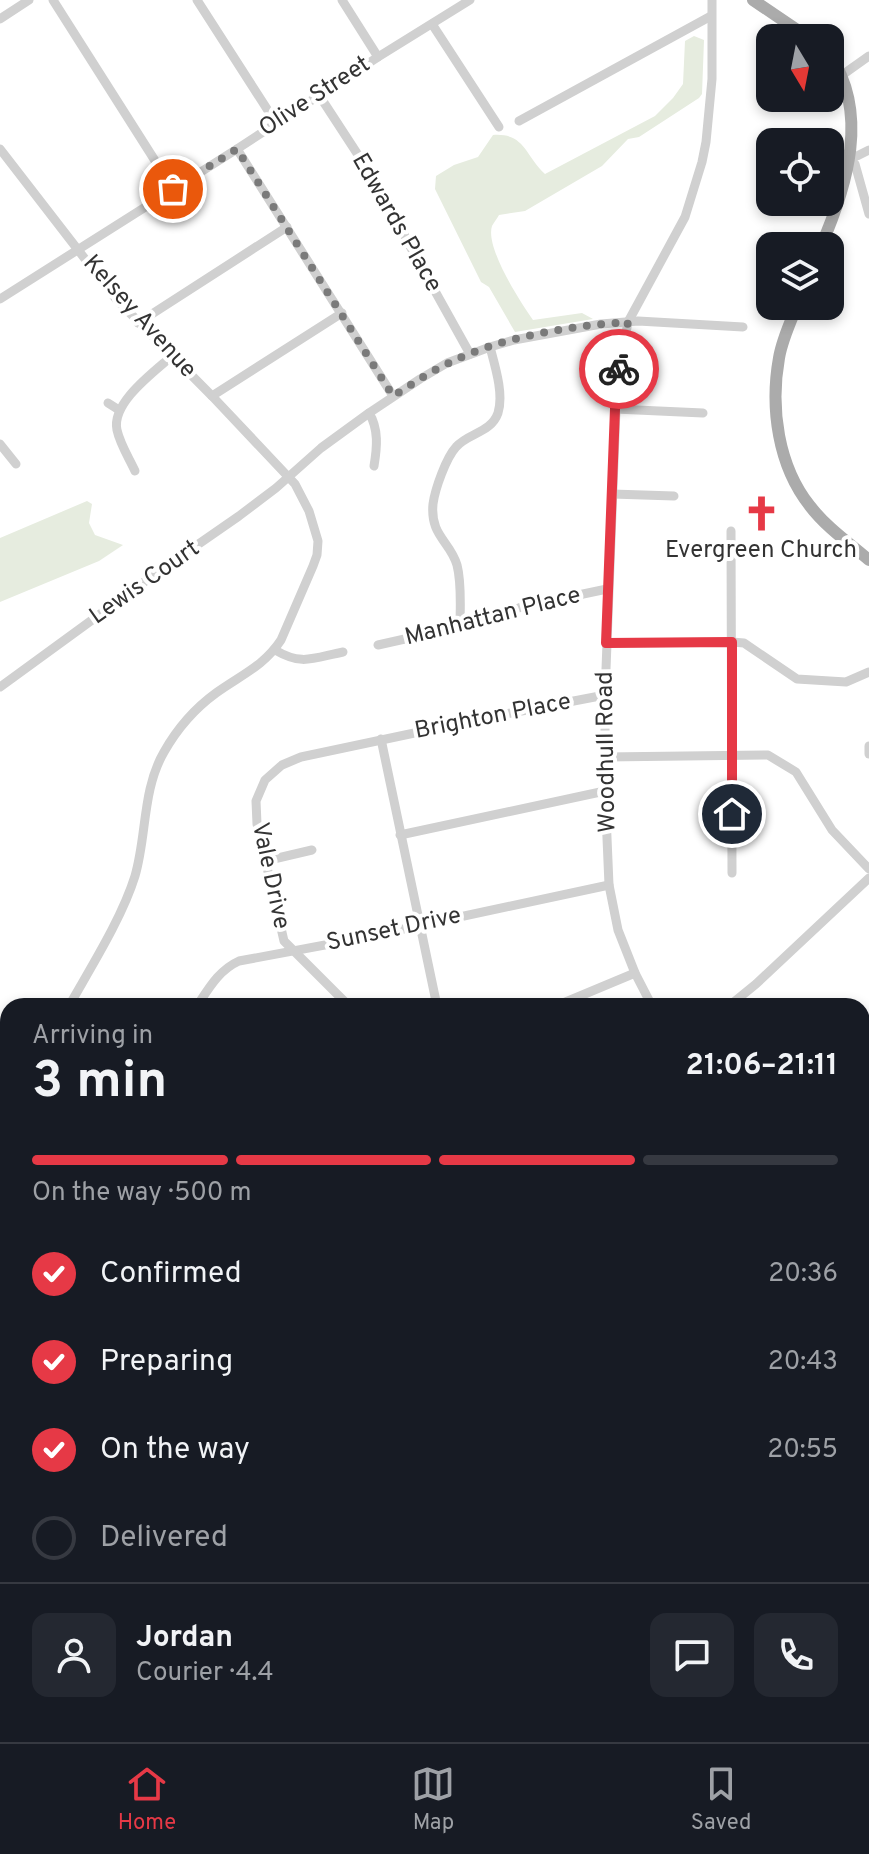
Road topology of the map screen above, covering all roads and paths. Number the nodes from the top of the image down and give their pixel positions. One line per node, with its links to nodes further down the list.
1 (29, 0): 9 (street)
2 (53, 0): 22 (street)
3 (197, 0): 17 (street)
4 (342, 0): 13 (street)
5 (470, 0): 10 (street, Olive Street)
6 (712, 0): 8 (street, Woodhull Road)
7 (753, 0): 11 (main road)
8 (711, 16): 16 (street); 30 (street, Woodhull Road)
9 (0, 19)
10 (432, 24): 13 (street, Olive Street); 18 (street)
11 (788, 24)
12 (869, 56): 14 (street)
13 (378, 57): 15 (street, Olive Street)
14 (845, 73): 21 (main road)
15 (319, 95): 17 (street, Olive Street); 34 (street, Edwards Place)
16 (519, 121)
17 (276, 123): 20 (street, Olive Street)
18 (499, 127)
19 (0, 149): 26 (street, Kelsey Avenue)
20 (237, 149): 22 (street, Olive Street); 24 (street)
21 (861, 156): 23 (street); 25 (main road)
22 (173, 189): 26 (street, Olive Street)
23 (869, 214)
24 (287, 227): 28 (street); 31 (street)
25 (827, 232)
26 (77, 249): 27 (street, Olive Street); 31 (street, Kelsey Avenue)
27 (0, 299)
28 (342, 313): 36 (street); 37 (street)
29 (791, 320): 51 (main road)
30 (628, 322): 32 (street, Lewis Court); 33 (street, Lewis Court); 39 (street, Woodhull Road)
31 (138, 323): 35 (street, Kelsey Avenue)
32 (743, 327)
33 (490, 347): 34 (street, Lewis Court); 53 (street)
34 (470, 354): 37 (street, Lewis Court)
35 (172, 356): 36 (street, Kelsey Avenue); 40 (street)
36 (212, 396): 47 (street, Kelsey Avenue)
37 (393, 396): 41 (street, Lewis Court)
38 (108, 403): 40 (street)
39 (615, 409): 42 (street); 48 (street, Woodhull Road)
40 (119, 410): 46 (street)
41 (369, 413): 45 (street); 47 (street, Lewis Court)
42 (703, 413)
43 (0, 444): 44 (street)
44 (16, 464)
45 (374, 466)
46 (135, 471)
47 (288, 476): 57 (street, Kelsey Avenue); 60 (street, Lewis Court)
48 (612, 494): 49 (street); 52 (street, Woodhull Road)
49 (674, 496)
50 (731, 531): 54 (street)
51 (869, 560)
52 (607, 589): 53 (street, Manhattan Place); 55 (street, Woodhull Road)
53 (460, 627): 56 (street, Manhattan Place)
54 (732, 642): 55 (street); 59 (street); 65 (street)
55 (606, 643): 61 (street, Woodhull Road)
56 (378, 645)
57 (275, 650): 58 (street); 78 (street)
58 (343, 652)
59 (869, 672)
60 (0, 687)
61 (605, 695): 62 (street, Brighton Place); 66 (street, Woodhull Road)
62 (381, 739): 68 (street); 70 (street, Vale Drive)
63 (869, 746): 64 (street)
64 (869, 754)
65 (732, 755): 66 (street); 71 (street); 72 (street)
66 (605, 757): 67 (street, Woodhull Road)
67 (605, 791): 68 (street); 74 (street, Woodhull Road)
68 (400, 835): 75 (street)
69 (312, 850): 70 (street)
70 (265, 861): 76 (street, Vale Drive)
71 (869, 869)
72 (732, 873)
73 (869, 878): 84 (street)
74 (609, 885): 75 (street, Sunset Drive); 77 (street, Woodhull Road)
75 (420, 925): 76 (street, Sunset Drive); 81 (street)
76 (294, 950): 79 (street, Sunset Drive); 80 (street, Vale Drive)
77 (635, 973): 82 (street); 83 (street, Woodhull Road)
78 (73, 998)
79 (202, 998)
80 (341, 998)
81 (435, 998)
82 (575, 998)
83 (648, 998)
84 (739, 998)

